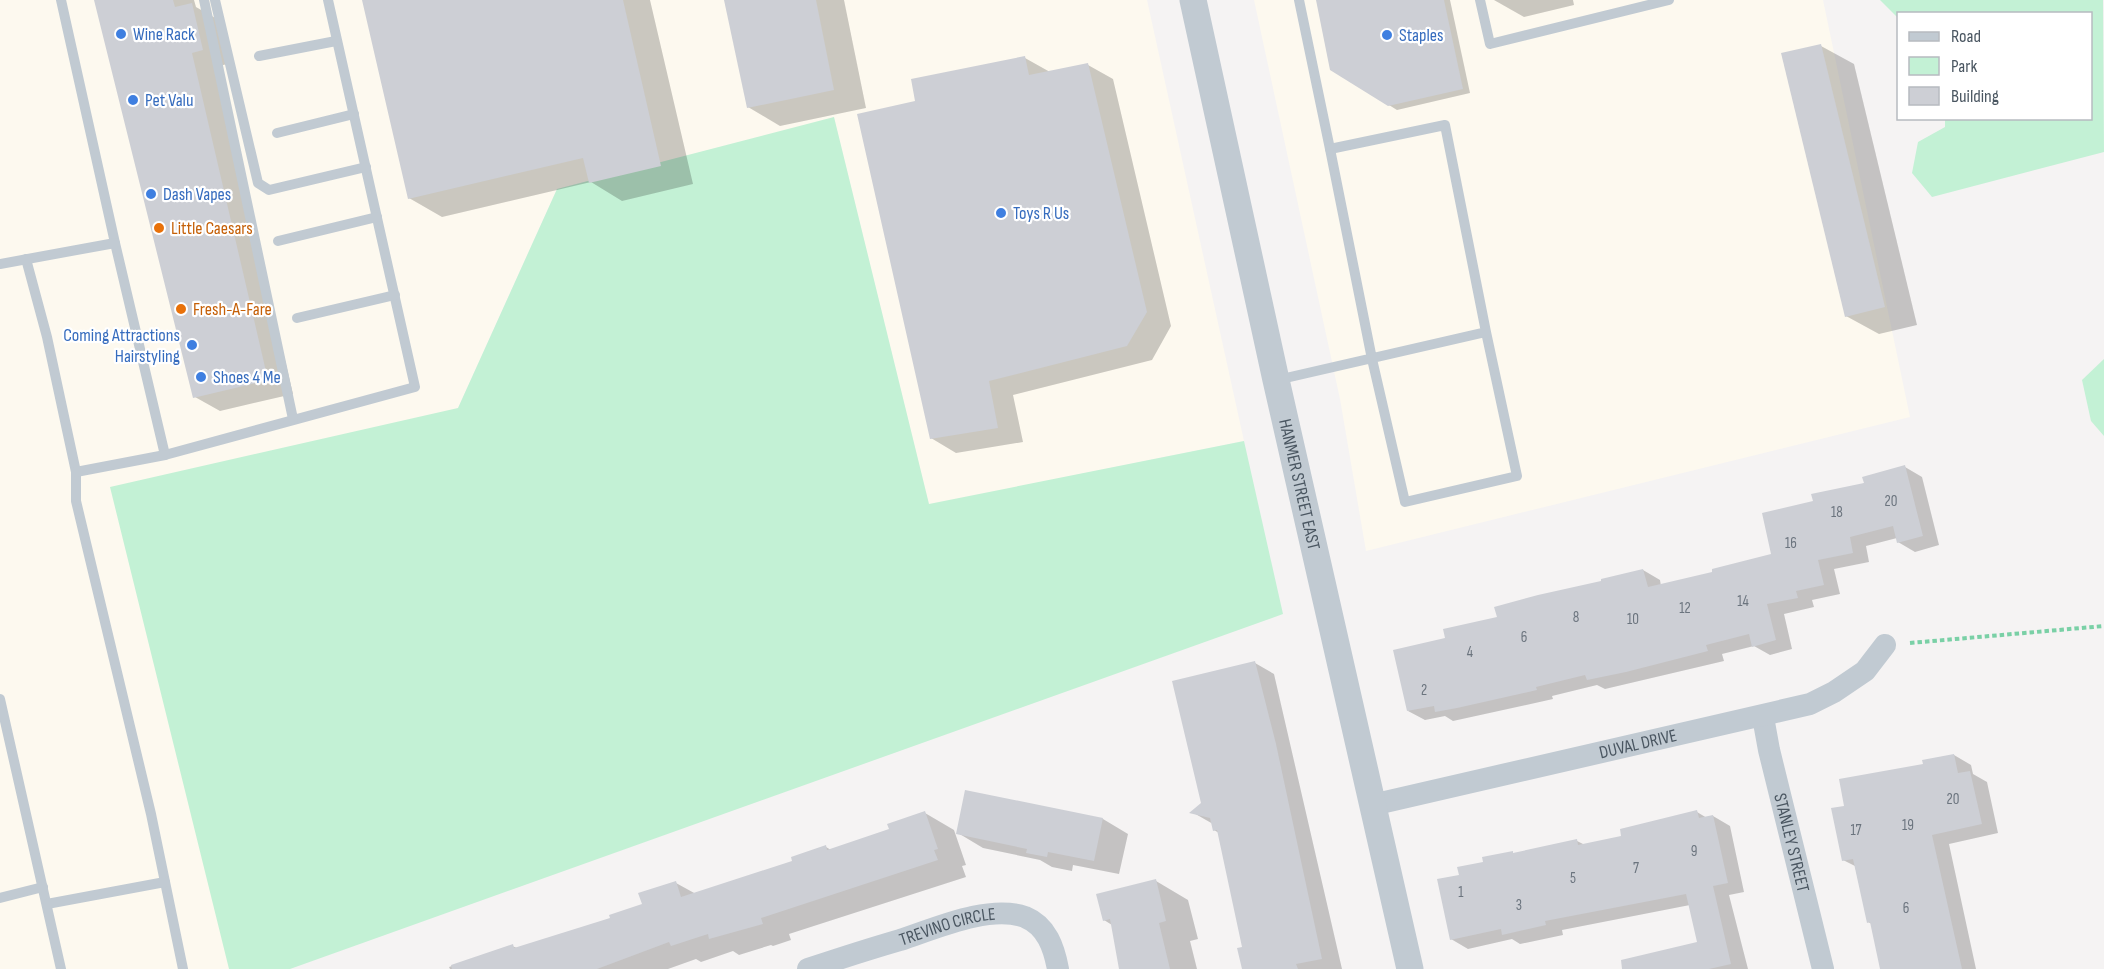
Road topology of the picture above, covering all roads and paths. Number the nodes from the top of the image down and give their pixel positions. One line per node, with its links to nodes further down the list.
1 (61, 0): 16 (lane)
2 (214, 0): 13 (lane); 24 (lane)
3 (328, 0): 8 (lane)
4 (1193, 0): 23 (street, HANMER STREET EAST)
5 (1299, 0): 12 (lane)
6 (1480, 0): 7 (lane)
7 (1670, 0)
8 (336, 40): 9 (lane); 10 (lane)
9 (259, 56)
10 (354, 114): 11 (lane); 13 (lane)
11 (277, 133)
12 (1330, 148): 21 (lane); 22 (lane)
13 (366, 167): 14 (lane)
14 (377, 217): 15 (lane); 19 (lane)
15 (278, 241)
16 (115, 243): 17 (lane); 25 (lane)
17 (27, 260): 18 (lane); 26 (lane)
18 (0, 264)
19 (395, 295): 20 (lane); 24 (lane)
20 (297, 318)
21 (1486, 332): 22 (lane); 22 (lane)
22 (1372, 359): 23 (lane)
23 (1276, 380): 31 (street, HANMER STREET EAST)
24 (293, 419): 25 (lane)
25 (165, 455): 26 (lane)
26 (76, 471): 32 (lane)
27 (2104, 626): 28 (path)
28 (1886, 645): 30 (street, DUVAL DRIVE)
29 (0, 699): 33 (lane)
30 (1763, 717): 31 (street, DUVAL DRIVE); 41 (street, STANLEY STREET)
31 (1372, 805): 40 (street, HANMER STREET EAST)
32 (165, 882): 35 (lane); 37 (lane)
33 (43, 887): 34 (lane); 35 (lane)
34 (0, 898)
35 (47, 904): 36 (lane)
36 (61, 969)
37 (183, 969)
38 (807, 969): 39 (street, TREVINO CIRCLE)
39 (1058, 969)
40 (1410, 969)
41 (1823, 969)

